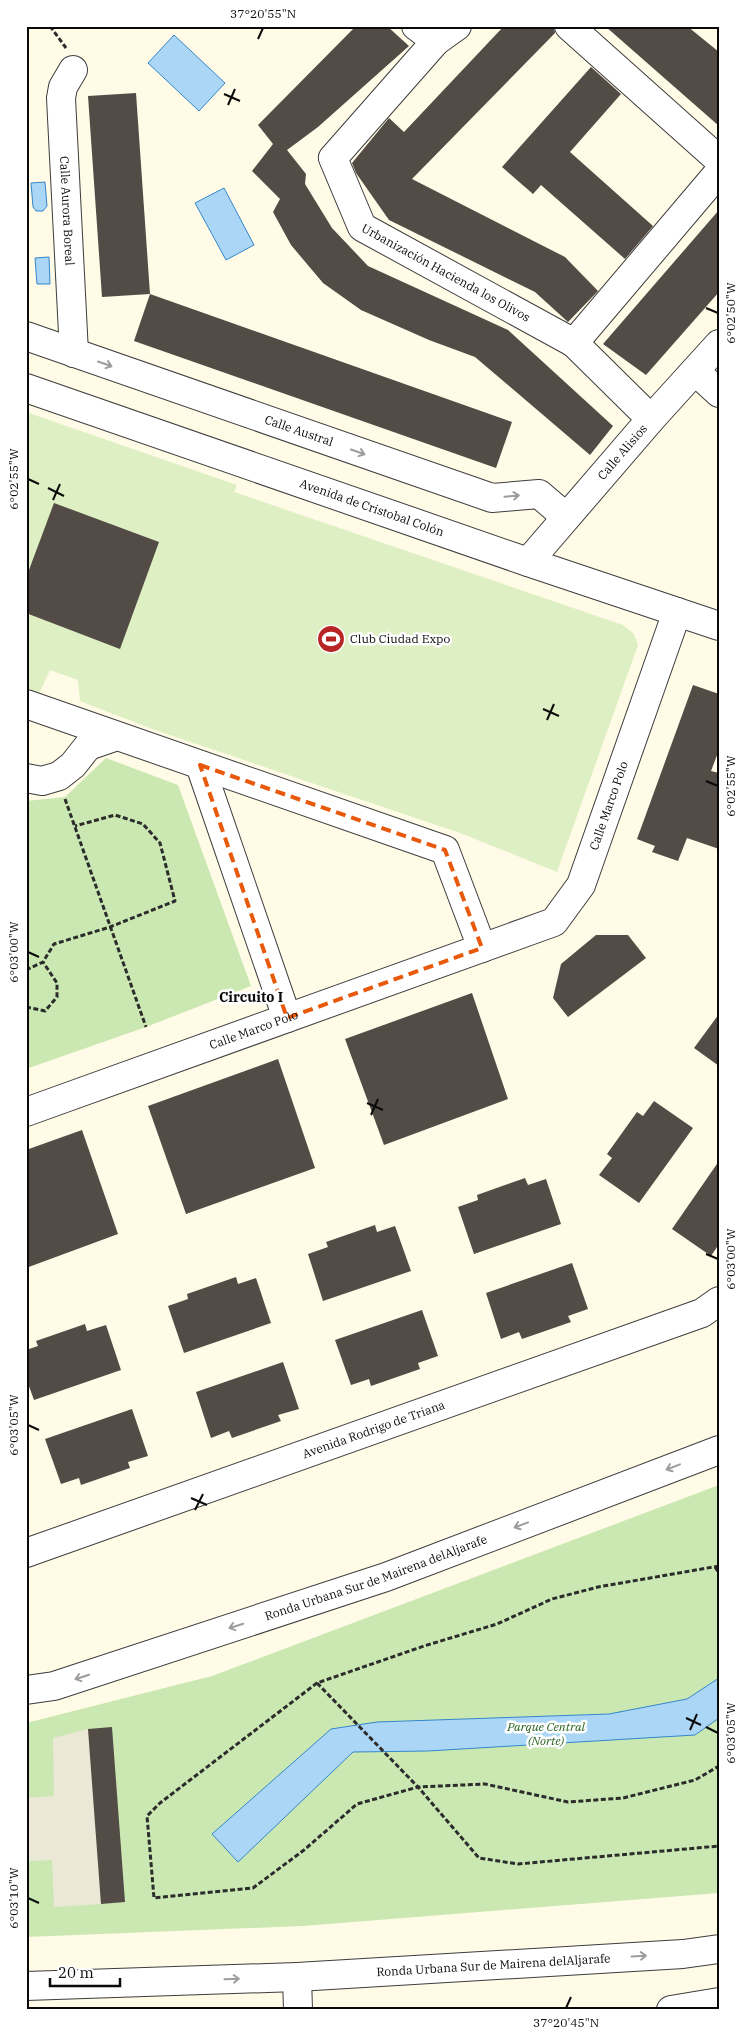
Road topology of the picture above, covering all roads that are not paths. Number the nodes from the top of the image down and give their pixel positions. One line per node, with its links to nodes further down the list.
1 (569, 26): 4 (street)
2 (436, 31): 7 (street, Urbanización Hacienda los Olivos)
3 (73, 70): 9 (street, Calle Aurora Boreal)
4 (719, 160)
5 (719, 172): 7 (street)
6 (26, 336): 9 (street, Calle Austral)
7 (574, 343): 13 (street, Urbanización Hacienda los Olivos)
8 (719, 344): 10 (street, Calle Alisios)
9 (74, 353): 14 (street, Calle Austral, one-way to 14)
10 (695, 371): 12 (street); 13 (street, Calle Alisios)
11 (26, 388): 15 (street, Avenida de Cristobal Colón)
12 (719, 393)
13 (651, 419): 14 (street, Calle Alisios)
14 (566, 517): 15 (street, Calle Alisios)
15 (528, 562): 16 (street, Avenida de Cristobal Colón)
16 (677, 612): 17 (street, Avenida de Cristobal Colón); 22 (street, Calle Marco Polo)
17 (719, 626)
18 (26, 704): 19 (street)
19 (117, 736): 20 (street); 21 (street)
20 (200, 765): 22 (street); 23 (street)
21 (26, 778)
22 (482, 948): 23 (street, Calle Marco Polo)
23 (287, 1018): 24 (street, Calle Marco Polo)
24 (26, 1112)
25 (719, 1301): 27 (street, Avenida Rodrigo de Triana)
26 (719, 1450): 28 (street, Ronda Urbana Sur de Mairena delAljarafe, one-way to 28)
27 (28, 1546)
28 (26, 1690)
29 (719, 1950): 30 (street, Ronda Urbana Sur de Mairena delAljarafe, one-way to 29)
30 (297, 1977): 31 (street, Ronda Urbana Sur de Mairena delAljarafe, one-way to 30); 33 (street)
31 (26, 1986)
32 (719, 2002): 34 (street)
33 (298, 2010)
34 (671, 2010)

